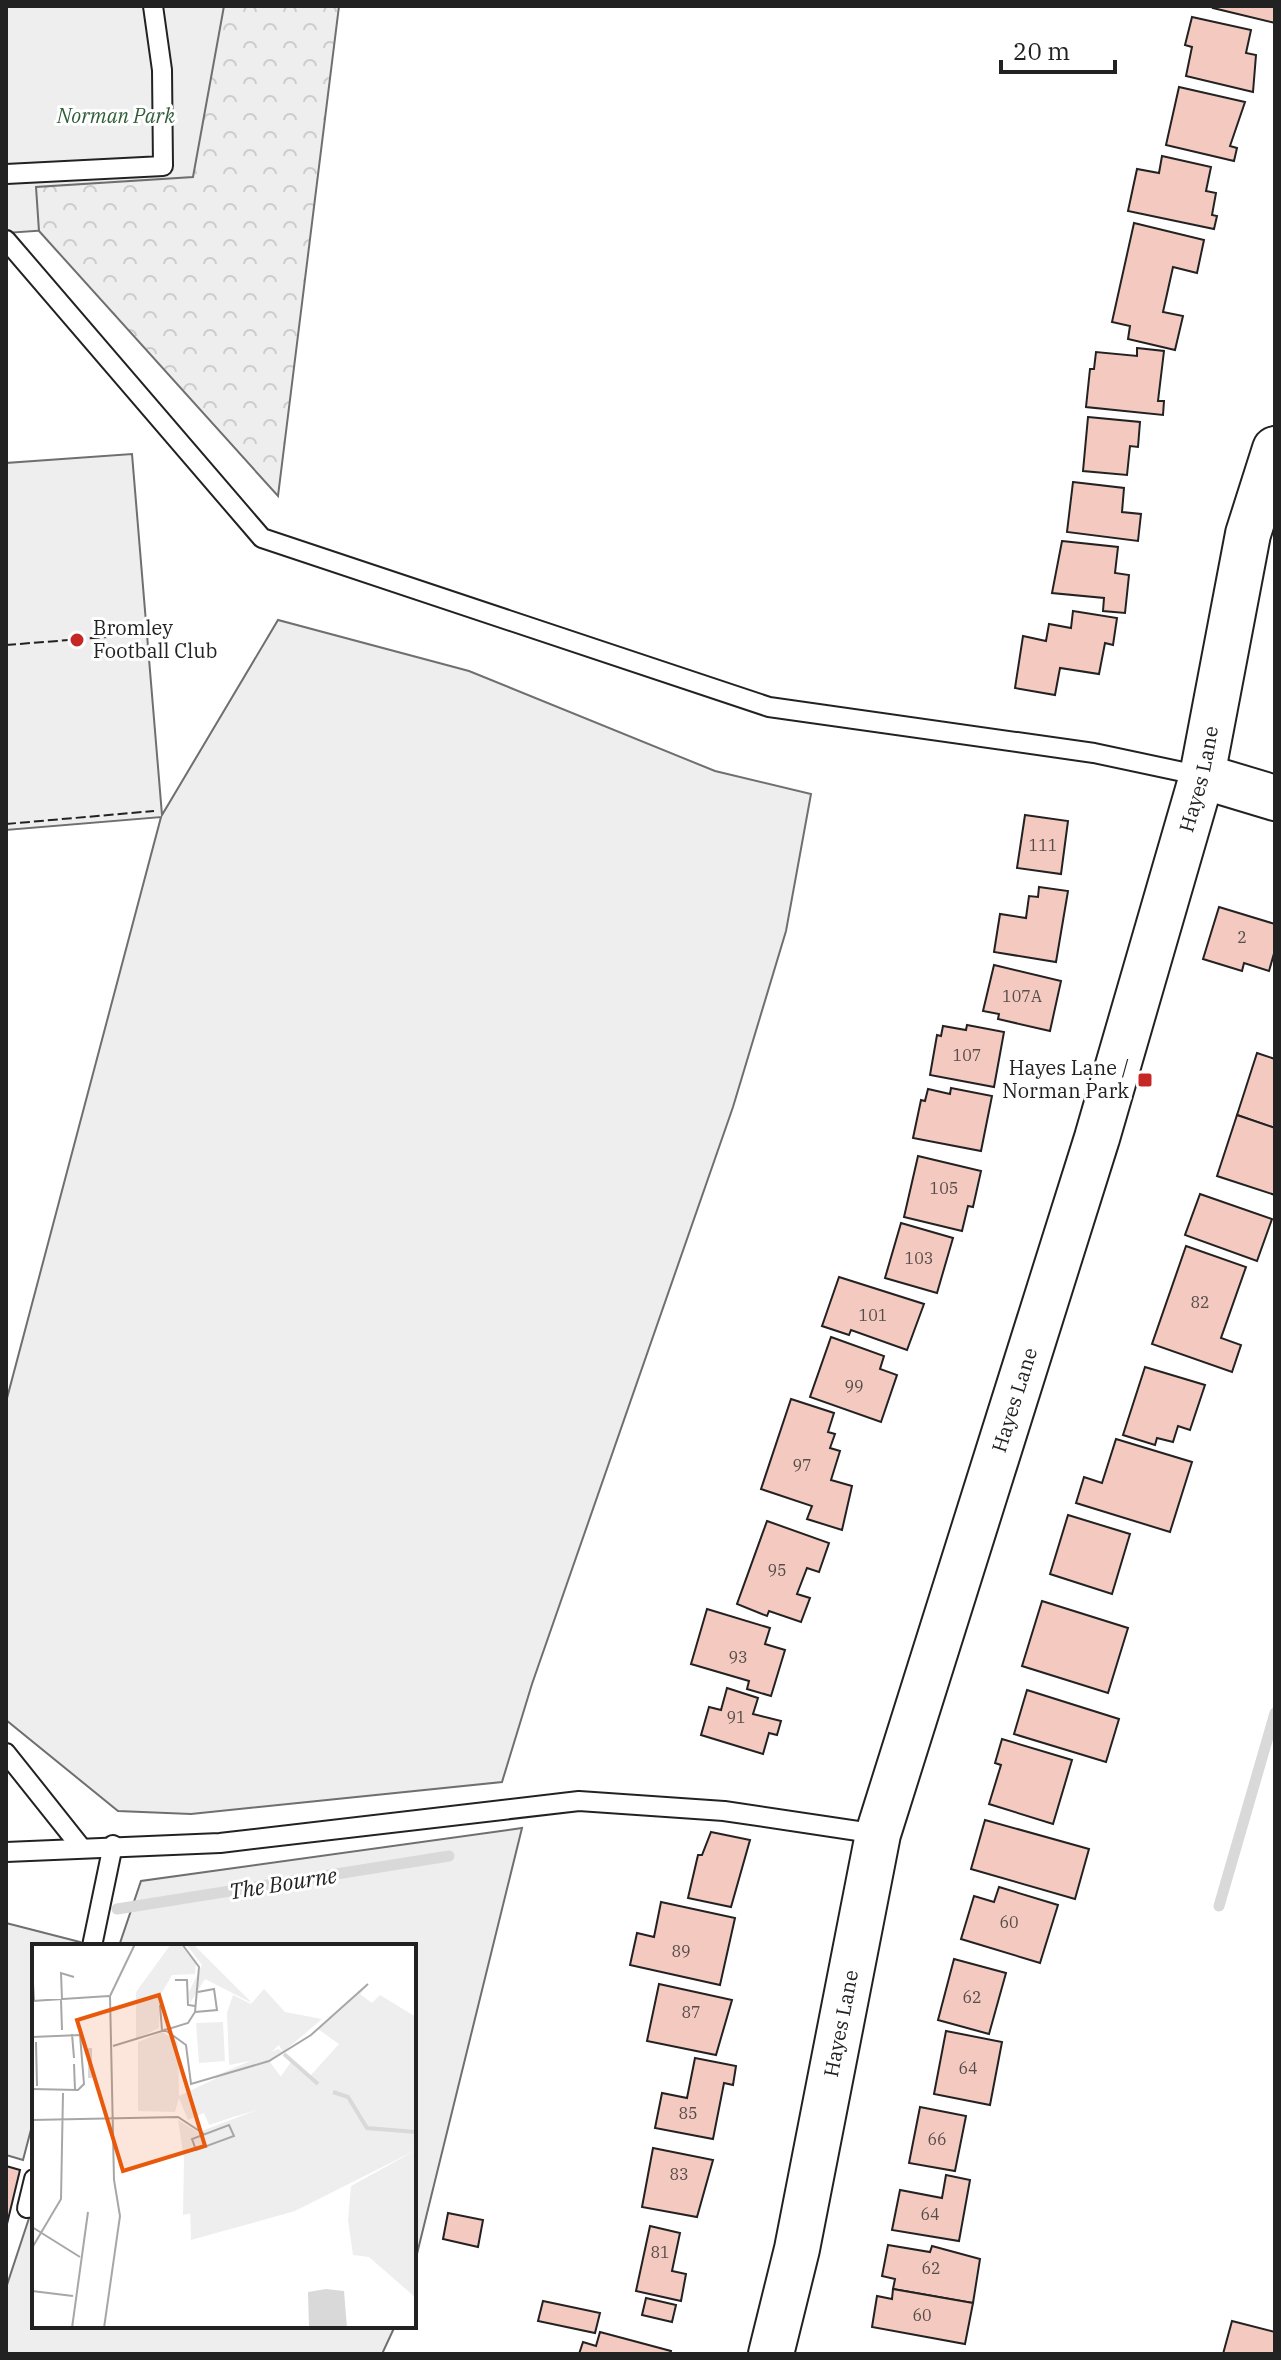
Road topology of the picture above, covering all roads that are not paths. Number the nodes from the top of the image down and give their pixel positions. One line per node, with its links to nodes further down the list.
1 (153, 6): 2 (lane)
2 (6, 174)
3 (6, 240): 5 (lane)
4 (1275, 449): 5 (main road, Hayes Lane)
5 (1202, 776): 6 (main road); 8 (main road, Hayes Lane)
6 (1275, 798)
7 (6, 1753): 10 (lane)
8 (878, 1834): 9 (lane); 15 (main road, Hayes Lane)
9 (113, 1845): 10 (lane); 12 (lane)
10 (80, 1846): 11 (lane)
11 (6, 1852)
12 (92, 1944)
13 (32, 2187): 14 (lane)
14 (27, 2208)
15 (771, 2354)

